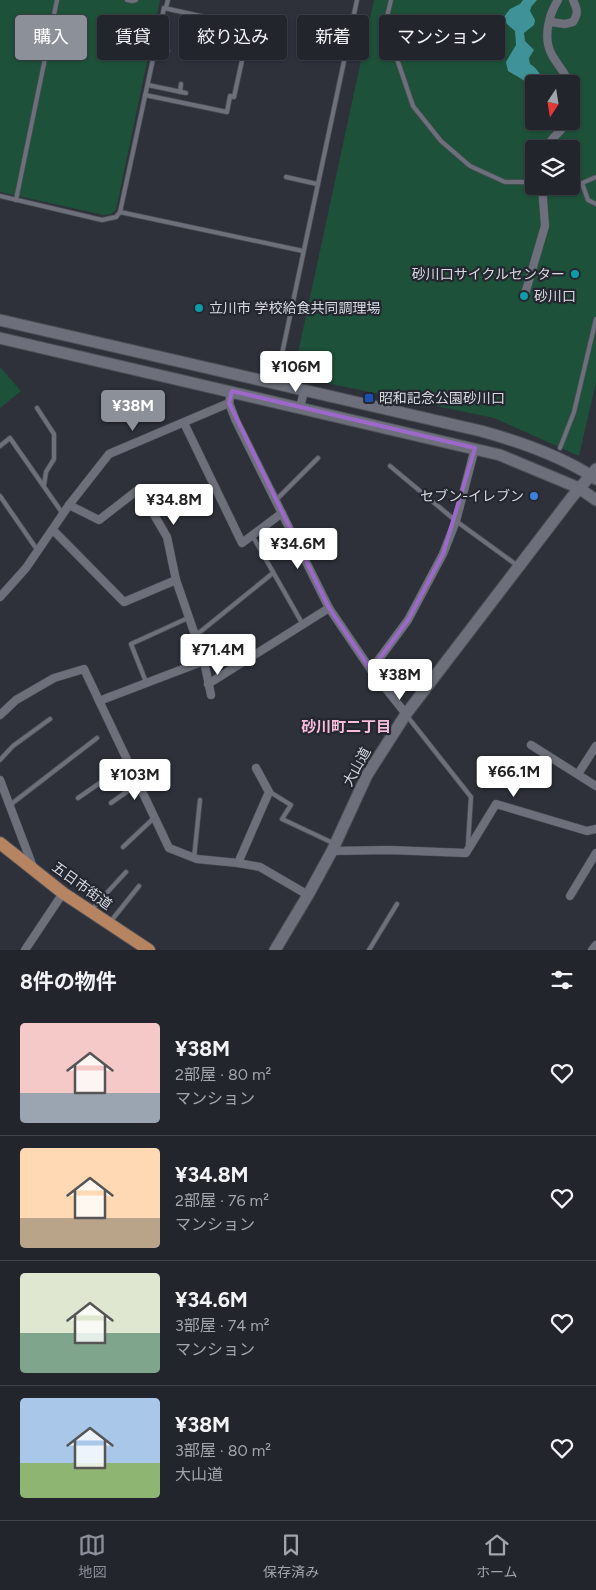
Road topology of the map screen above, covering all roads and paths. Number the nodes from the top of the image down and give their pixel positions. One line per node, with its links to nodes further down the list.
1 (57, 0): 29 (lane)
2 (127, 0): 3 (lane)
3 (136, 0)
4 (168, 0): 10 (lane)
5 (357, 0): 26 (lane)
6 (391, 0): 24 (lane)
7 (558, 0): 12 (street)
8 (573, 0): 12 (street)
9 (157, 9): 10 (lane)
10 (164, 9): 11 (lane); 19 (lane)
11 (163, 15)
12 (550, 22): 14 (street)
13 (153, 60): 16 (lane)
14 (566, 75)
15 (181, 84): 17 (lane)
16 (148, 85): 17 (lane); 19 (lane)
17 (180, 92): 18 (lane)
18 (186, 93)
19 (145, 95): 31 (lane)
20 (561, 130): 21 (street)
21 (550, 140)
22 (286, 177): 26 (lane)
23 (596, 177): 25 (lane)
24 (525, 182)
25 (582, 183): 30 (lane)
26 (317, 184): 32 (lane)
27 (542, 195): 33 (street)
28 (0, 196): 29 (lane)
29 (16, 200): 31 (lane)
30 (596, 204)
31 (120, 212): 32 (lane)
32 (303, 251): 37 (lane)
33 (525, 294)
34 (596, 319): 45 (lane)
35 (0, 320): 37 (street)
36 (0, 338): 39 (street)
37 (276, 384): 38 (street)
38 (304, 391): 41 (street); 48 (street)
39 (230, 397): 41 (street); 42 (street); 52 (street)
40 (37, 408): 49 (lane)
41 (300, 408): 44 (street)
42 (184, 423): 54 (street); 59 (street)
43 (0, 446): 49 (lane)
44 (475, 448): 50 (street); 57 (street)
45 (560, 448)
46 (318, 458): 52 (lane)
47 (390, 466): 57 (lane)
48 (594, 475): 50 (street, 大山道)
49 (44, 485): 56 (lane)
50 (579, 488): 53 (street); 61 (street, 大山道)
51 (0, 496): 60 (lane)
52 (276, 500): 55 (street)
53 (596, 500)
54 (69, 505): 56 (street); 63 (street)
55 (282, 513): 59 (street); 65 (street)
56 (63, 514): 58 (street)
57 (456, 521): 61 (lane); 70 (street)
58 (53, 530): 60 (street); 63 (street)
59 (252, 536): 62 (lane)
60 (38, 551): 64 (street)
61 (519, 567): 75 (street, 大山道)
62 (274, 574): 67 (lane); 68 (lane)
63 (176, 580): 66 (street)
64 (0, 597)
65 (329, 608): 67 (street); 70 (street)
66 (188, 618): 68 (street); 71 (lane)
67 (302, 623): 72 (street)
68 (195, 636): 69 (street)
69 (204, 661): 71 (street); 72 (street)
70 (371, 670): 75 (street)
71 (146, 682): 74 (street)
72 (208, 684): 73 (street)
73 (211, 695)
74 (99, 701): 76 (street); 82 (street)
75 (406, 714): 97 (street, 大山道); 98 (lane)
76 (0, 715)
77 (50, 719): 81 (lane)
78 (97, 738): 92 (lane)
79 (531, 745): 84 (street)
80 (596, 746): 84 (street)
81 (0, 760)
82 (129, 763): 86 (street); 89 (lane)
83 (256, 768): 88 (street)
84 (578, 774): 87 (street)
85 (0, 780): 92 (street)
86 (139, 783): 91 (lane); 93 (street)
87 (596, 786)
88 (269, 792): 97 (lane); 101 (street)
89 (78, 798)
90 (200, 800): 100 (lane)
91 (110, 804)
92 (10, 805): 102 (street)
93 (155, 817): 96 (lane); 100 (street)
94 (596, 829): 98 (street)
95 (0, 843): 102 (main road, 五日市街道)
96 (123, 847)
97 (333, 847): 98 (street); 106 (street, 大山道)
98 (468, 849)
99 (596, 853): 107 (street)
100 (194, 858): 101 (street)
101 (238, 863): 106 (street)
102 (34, 870): 105 (main road, 五日市街道)
103 (126, 872): 109 (lane)
104 (139, 886): 110 (lane)
105 (63, 893): 109 (main road, 五日市街道); 113 (street)
106 (308, 895): 114 (street, 大山道)
107 (570, 896)
108 (397, 904): 115 (lane)
109 (90, 912): 110 (main road, 五日市街道)
110 (108, 924): 112 (main road, 五日市街道)
111 (596, 944): 116 (street)
112 (146, 949)
113 (25, 950)
114 (275, 950)
115 (369, 950)
116 (592, 950)

